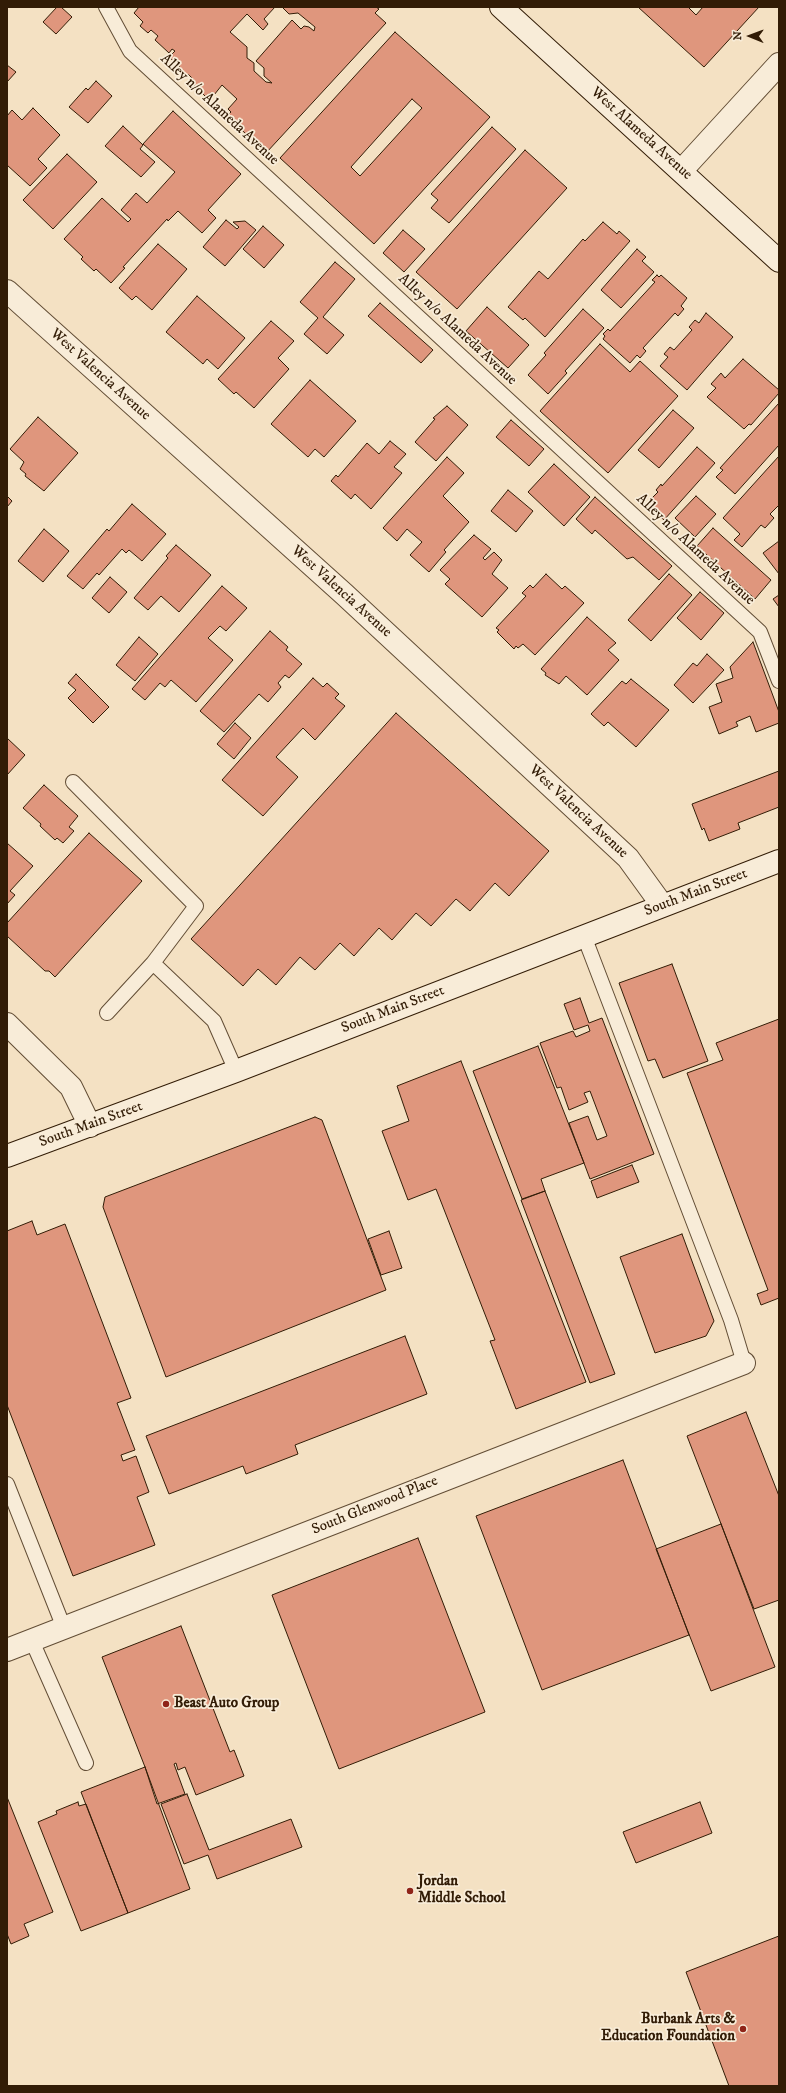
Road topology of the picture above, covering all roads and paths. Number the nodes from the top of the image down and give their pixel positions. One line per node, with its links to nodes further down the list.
1 (106, 7): 7 (lane, Alley n/o Alameda Avenue)
2 (501, 7): 4 (street, West Alameda Avenue)
3 (779, 64): 4 (street)
4 (682, 170): 5 (street, West Alameda Avenue)
5 (779, 262)
6 (7, 291): 10 (street, West Valencia Avenue)
7 (779, 681)
8 (73, 782): 12 (lane)
9 (779, 861): 10 (street, South Main Street)
10 (662, 905): 11 (street, South Main Street)
11 (584, 936): 15 (street, South Main Street); 18 (lane)
12 (153, 964): 13 (lane); 15 (lane)
13 (108, 1013)
14 (7, 1024): 16 (street)
15 (236, 1071): 16 (street, South Main Street)
16 (90, 1126): 17 (street, South Main Street)
17 (7, 1156)
18 (744, 1363): 20 (street, South Glenwood Place)
19 (7, 1484): 20 (lane)
20 (64, 1628): 21 (street, South Glenwood Place)
21 (32, 1640): 22 (street, South Glenwood Place); 23 (lane)
22 (7, 1650)
23 (86, 1763)

